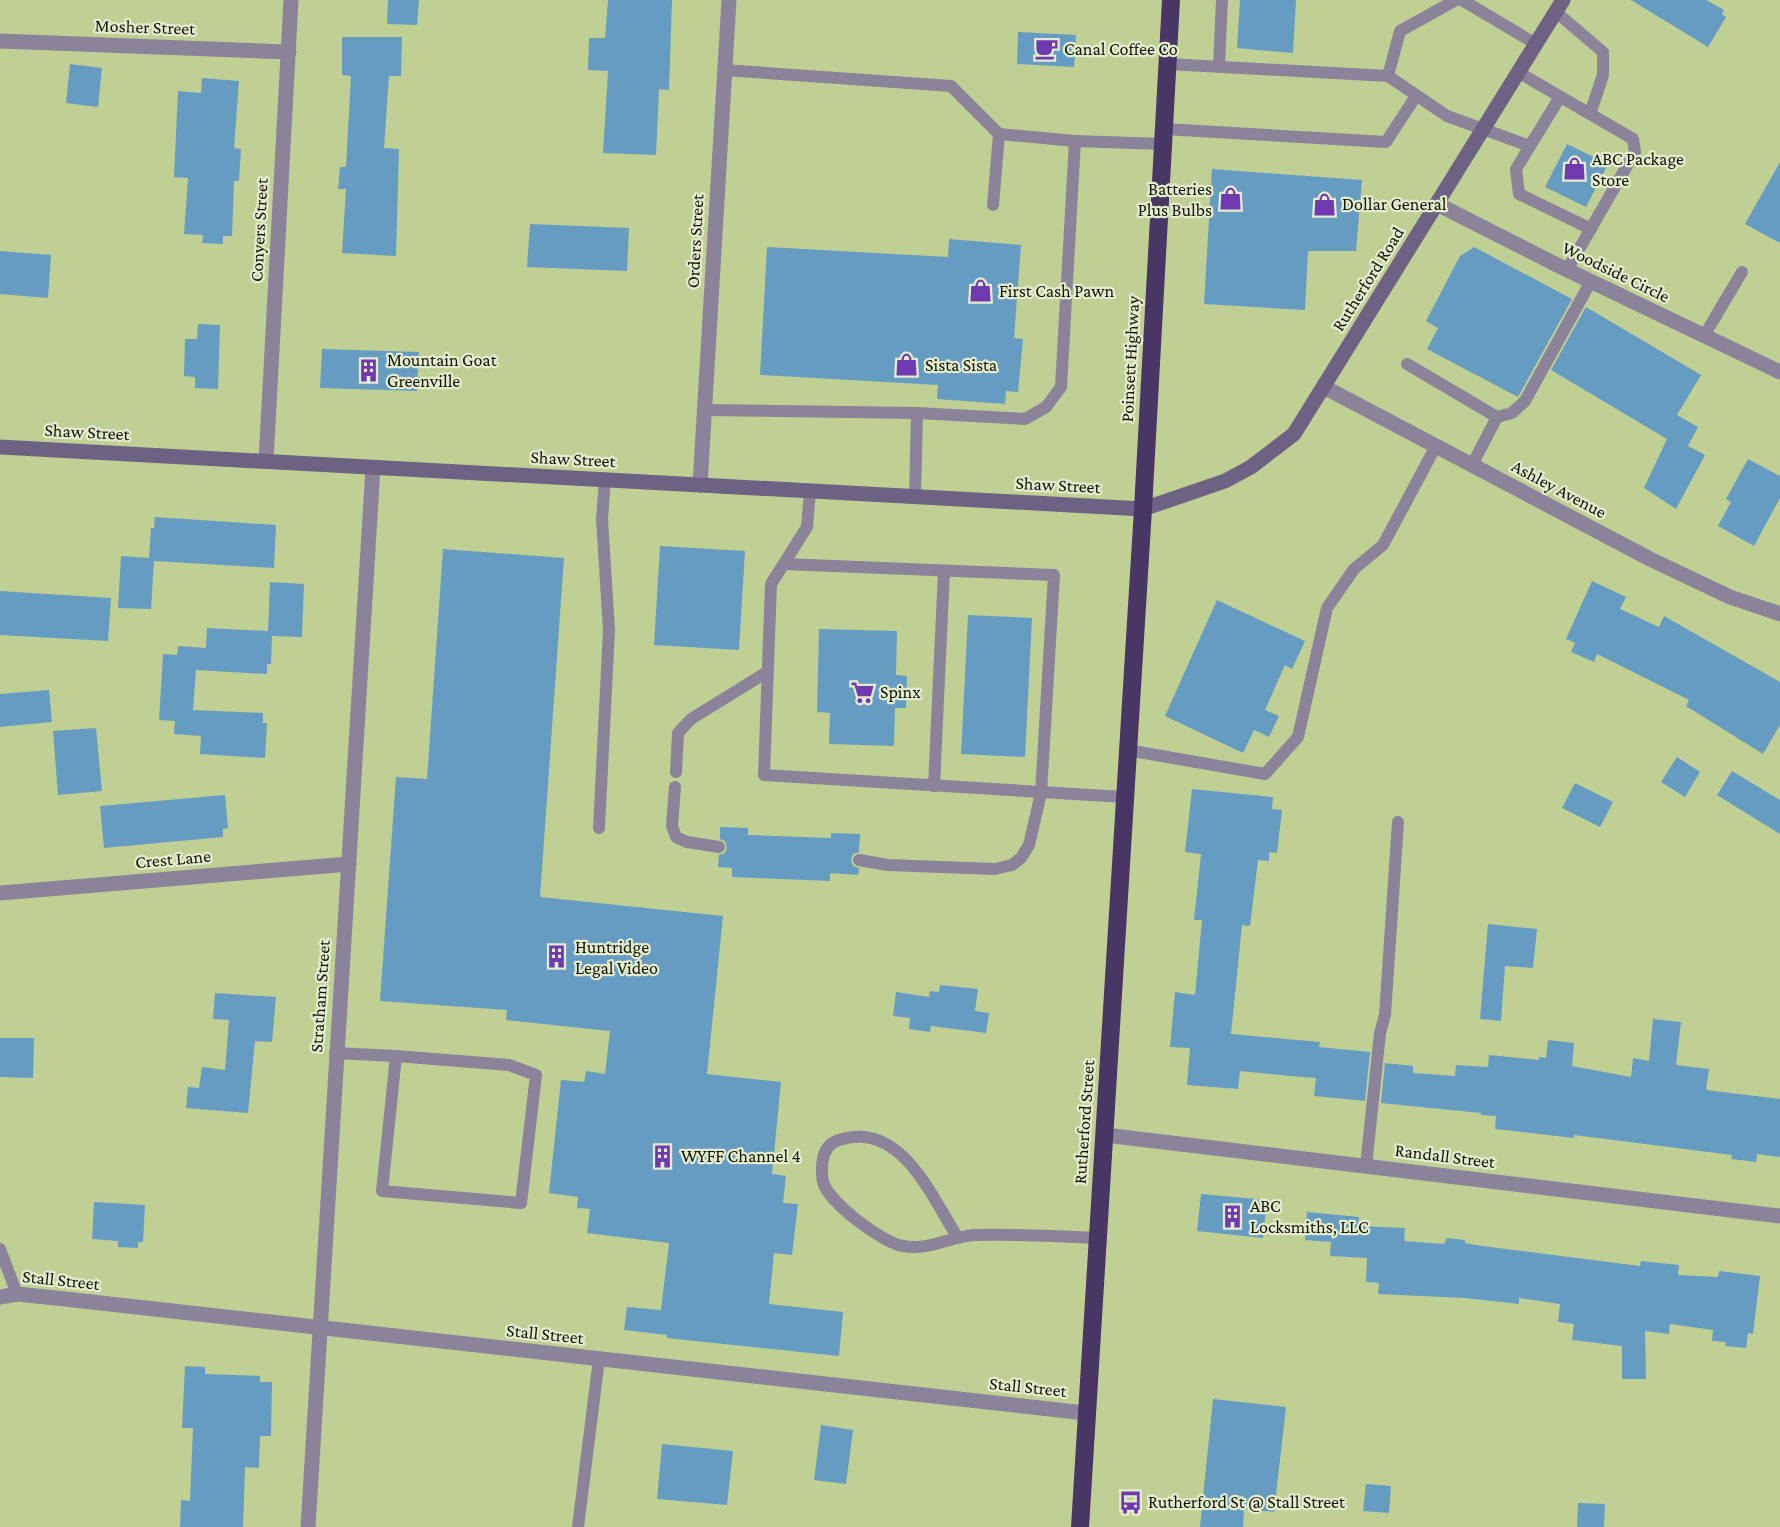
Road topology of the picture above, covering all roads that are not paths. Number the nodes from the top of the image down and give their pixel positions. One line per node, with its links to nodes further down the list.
1 (291, 0): 10 (street, Conyers Street)
2 (729, 0): 13 (street, Orders Street)
3 (1171, 0): 11 (highway, Poinsett Highway)
4 (1222, 0): 12 (lane)
5 (1456, 0): 15 (lane)
6 (1462, 0): 9 (lane)
7 (1560, 6): 9 (street, Rutherford Road); 18 (lane)
8 (0, 41): 10 (street, Mosher Street)
9 (1536, 44): 14 (street, Rutherford Road)
10 (288, 52): 39 (street, Conyers Street)
11 (1168, 64): 12 (lane); 21 (highway, Poinsett Highway)
12 (1219, 66): 15 (lane)
13 (724, 70): 20 (lane); 34 (street, Orders Street)
14 (1518, 72): 17 (lane); 19 (street, Rutherford Road)
15 (1388, 76): 16 (lane)
16 (1416, 96): 19 (lane); 21 (lane)
17 (1560, 97): 18 (lane); 23 (lane)
18 (1590, 114): 26 (lane)
19 (1484, 129): 23 (lane); 24 (street, Rutherford Road)
20 (999, 134): 22 (lane); 25 (lane)
21 (1164, 136): 22 (lane); 46 (highway, Poinsett Highway)
22 (1075, 141): 35 (lane)
23 (1530, 146): 26 (lane)
24 (1437, 204): 27 (street, Woodside Circle); 33 (street, Rutherford Road)
25 (993, 205)
26 (1591, 229): 27 (lane)
27 (1568, 270): 29 (street, Woodside Circle)
28 (1742, 272): 30 (lane)
29 (1591, 281): 30 (street, Woodside Circle); 36 (lane)
30 (1704, 336): 32 (street, Woodside Circle)
31 (1407, 364): 36 (lane)
32 (1780, 372)
33 (1324, 387): 37 (street, Ashley Avenue); 46 (street, Rutherford Road)
34 (704, 410): 35 (lane); 43 (street, Orders Street)
35 (917, 413): 45 (lane)
36 (1497, 417): 40 (lane)
37 (1436, 446): 40 (street, Ashley Avenue); 52 (lane)
38 (0, 447): 39 (street, Shaw Street)
39 (266, 462): 41 (street, Shaw Street)
40 (1472, 465): 49 (street, Ashley Avenue)
41 (373, 468): 42 (street, Shaw Street); 62 (street, Stratham Street)
42 (605, 480): 43 (street, Shaw Street); 59 (lane)
43 (700, 485): 44 (street, Shaw Street)
44 (810, 491): 45 (street, Shaw Street); 47 (lane)
45 (915, 497): 46 (street, Shaw Street)
46 (1143, 509): 51 (highway, Poinsett Highway)
47 (784, 564): 48 (lane); 50 (lane)
48 (944, 571): 54 (lane); 56 (lane)
49 (1780, 614)
50 (767, 672): 53 (lane); 54 (lane)
51 (1128, 720): 52 (highway, Rutherford Street)
52 (1127, 750): 57 (highway, Rutherford Street)
53 (676, 772)
54 (934, 786): 56 (lane)
55 (675, 787): 60 (lane)
56 (1041, 793): 57 (lane); 61 (lane)
57 (1124, 797): 66 (highway, Rutherford Street)
58 (1398, 822): 67 (lane)
59 (599, 828)
60 (719, 847)
61 (859, 860)
62 (349, 864): 63 (street, Crest Lane); 64 (street, Stratham Street)
63 (0, 893)
64 (336, 1053): 65 (lane); 74 (street, Stratham Street)
65 (396, 1056): 65 (lane)
66 (1105, 1135): 67 (street, Randall Street); 70 (highway, Rutherford Street)
67 (1366, 1166): 68 (street, Randall Street)
68 (1780, 1216)
69 (958, 1238): 69 (lane); 70 (lane)
70 (1097, 1238): 76 (highway, Rutherford Street)
71 (0, 1249): 72 (lane)
72 (17, 1294): 73 (street, Stall Street); 74 (street, Stall Street)
73 (0, 1297)
74 (320, 1328): 75 (street, Stall Street); 77 (street, Stratham Street)
75 (599, 1359): 76 (street, Stall Street); 78 (lane)
76 (1085, 1413): 79 (highway, Rutherford Street)
77 (308, 1527)
78 (578, 1527)
79 (1080, 1527)

